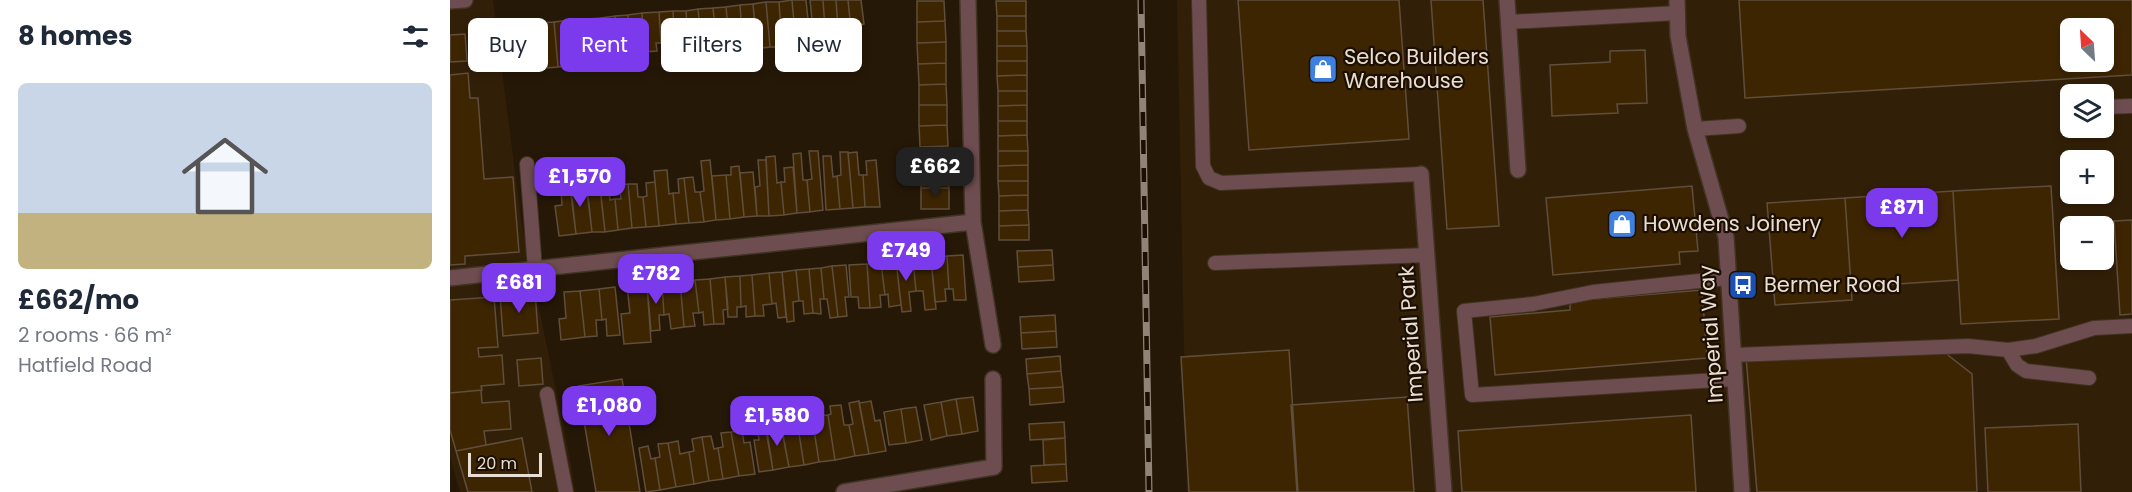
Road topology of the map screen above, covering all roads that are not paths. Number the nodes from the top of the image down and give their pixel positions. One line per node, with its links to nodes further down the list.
1 (465, 0): 5 (street)
2 (968, 0): 15 (street)
3 (1199, 0): 14 (lane)
4 (1508, 0): 7 (street)
5 (450, 1)
6 (1678, 7): 7 (lane); 11 (street, Imperial Way)
7 (1509, 22): 13 (street)
8 (2132, 106): 9 (lane)
9 (2114, 107)
10 (1739, 126): 11 (lane)
11 (1695, 129): 20 (street, Imperial Way)
12 (527, 164): 18 (lane)
13 (1518, 170)
14 (1421, 174): 16 (street, Imperial Park)
15 (973, 222): 18 (street); 22 (street)
16 (1427, 255): 17 (lane); 31 (street, Imperial Park)
17 (1215, 263)
18 (535, 270): 19 (street)
19 (450, 278)
20 (1728, 278): 24 (street, Imperial Way); 27 (lane)
21 (2132, 326): 23 (lane)
22 (993, 345)
23 (2008, 350): 24 (lane); 25 (lane)
24 (1733, 355): 27 (street, Imperial Way)
25 (2089, 378)
26 (993, 379): 30 (street)
27 (1734, 379): 32 (street, Imperial Way)
28 (546, 394): 29 (lane)
29 (566, 492)
30 (844, 492)
31 (1444, 492)
32 (1742, 492)

